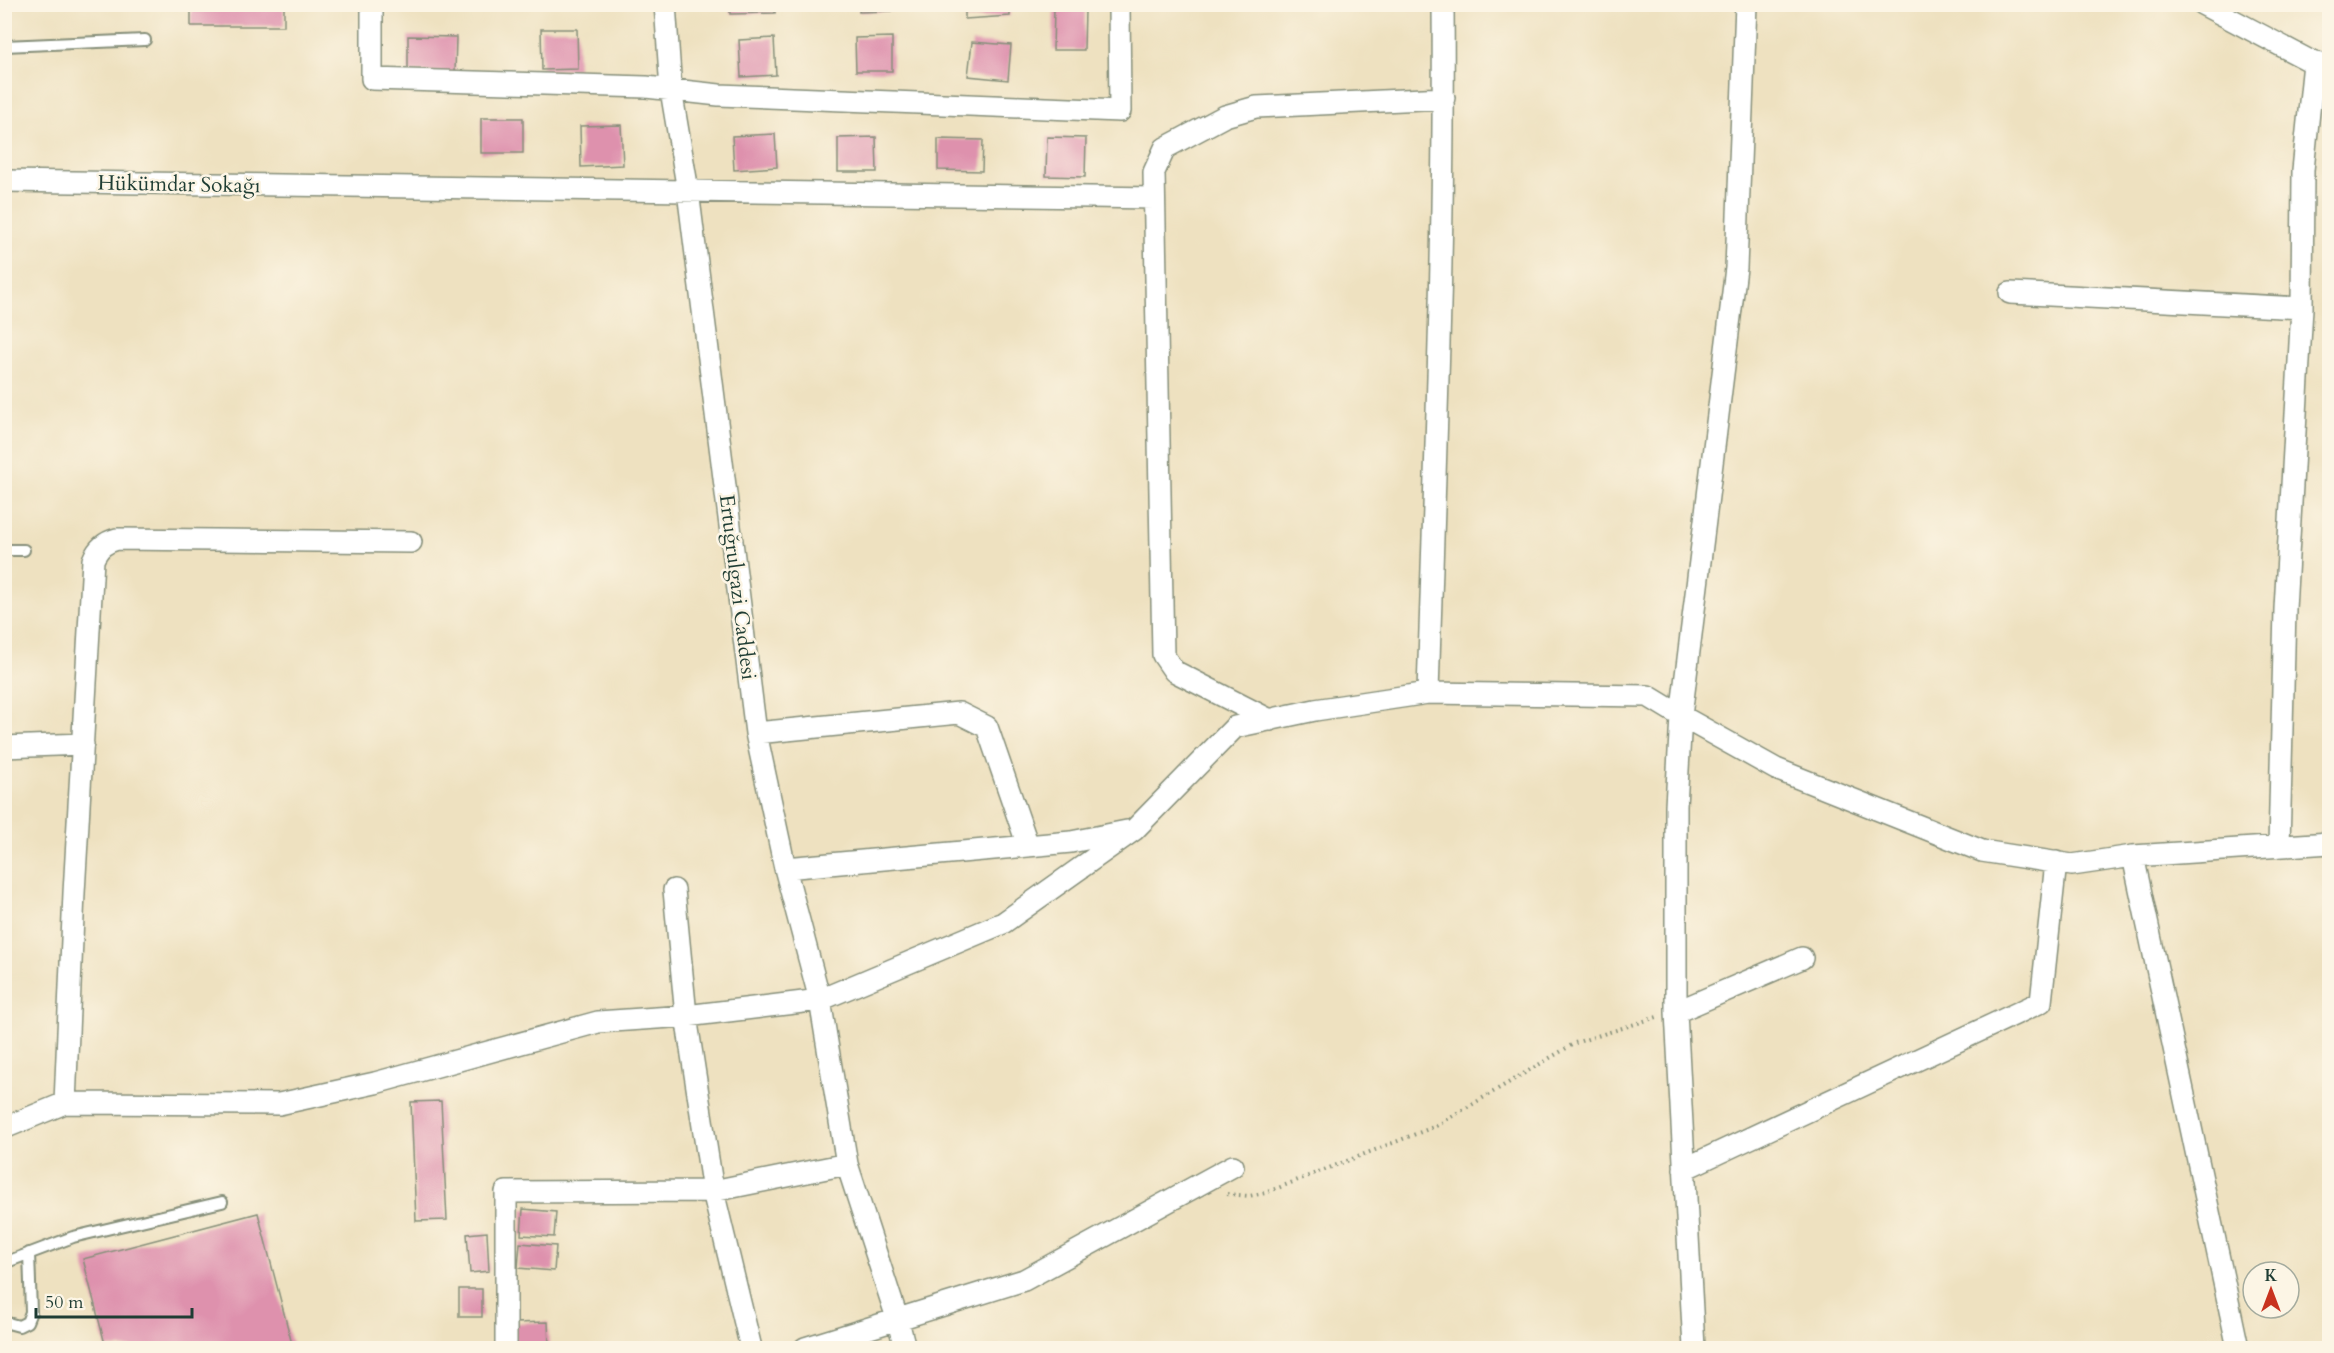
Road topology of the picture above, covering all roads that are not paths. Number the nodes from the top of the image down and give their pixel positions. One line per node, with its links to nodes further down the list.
1 (372, 4): 10 (street)
2 (665, 4): 10 (street, Ertuğrulgazi Caddesi)
3 (1119, 4): 10 (street)
4 (1443, 4): 11 (street)
5 (1746, 4): 21 (street)
6 (2202, 4): 9 (street)
7 (146, 40): 8 (lane)
8 (4, 46)
9 (2322, 64): 16 (street)
10 (671, 90): 13 (street, Ertuğrulgazi Caddesi)
11 (1444, 98): 14 (street); 20 (street)
12 (4, 181): 13 (street, Hükümdar Sokağı)
13 (688, 191): 14 (street, Hükümdar Sokağı); 23 (street, Ertuğrulgazi Caddesi)
14 (1154, 198): 22 (street)
15 (2010, 293): 16 (street)
16 (2301, 308): 29 (street)
17 (411, 542): 24 (street)
18 (4, 550): 19 (lane)
19 (24, 550)
20 (1428, 693): 21 (street); 22 (street)
21 (1681, 717): 31 (street); 36 (street)
22 (1270, 720): 26 (street)
23 (756, 733): 28 (street); 32 (street, Ertuğrulgazi Caddesi)
24 (83, 744): 25 (street); 38 (street)
25 (4, 747)
26 (1134, 830): 28 (street); 35 (street)
27 (2330, 843): 29 (street)
28 (1028, 846): 32 (street)
29 (2279, 846): 30 (street)
30 (2133, 856): 31 (street); 54 (street)
31 (2056, 862): 42 (street)
32 (785, 868): 35 (street, Ertuğrulgazi Caddesi)
33 (674, 890): 37 (street)
34 (1802, 958): 36 (street)
35 (820, 1000): 37 (street); 40 (street, Ertuğrulgazi Caddesi)
36 (1676, 1011): 42 (street)
37 (686, 1016): 38 (street); 43 (street)
38 (65, 1103): 39 (street)
39 (4, 1128)
40 (847, 1164): 43 (street); 47 (street, Ertuğrulgazi Caddesi)
41 (1233, 1166): 47 (street)
42 (1684, 1169): 53 (street)
43 (713, 1191): 49 (street); 50 (street)
44 (222, 1202): 45 (lane)
45 (29, 1253): 46 (lane); 48 (lane)
46 (4, 1263)
47 (898, 1321): 51 (street); 52 (street, Ertuğrulgazi Caddesi)
48 (4, 1322)
49 (506, 1348)
50 (751, 1348)
51 (804, 1348)
52 (905, 1348)
53 (1694, 1348)
54 (2238, 1348)

